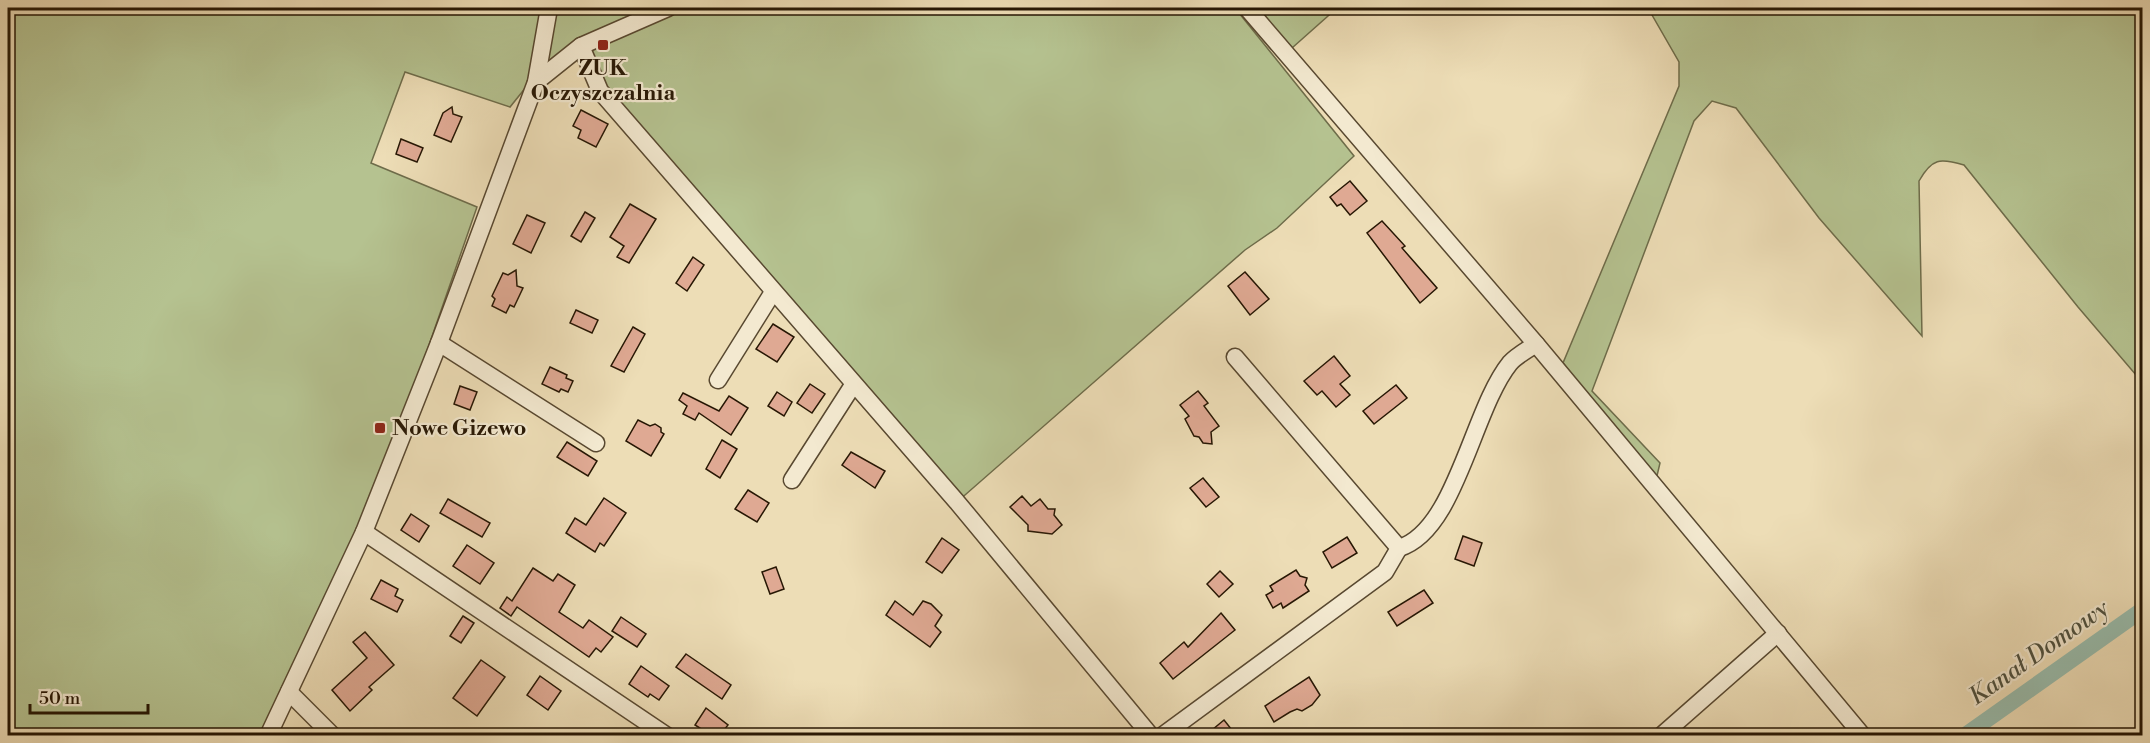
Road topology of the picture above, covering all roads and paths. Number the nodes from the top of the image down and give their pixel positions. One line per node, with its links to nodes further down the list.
1 (549, 8): 5 (street)
2 (668, 8): 4 (street)
3 (1247, 8): 8 (street)
4 (581, 46): 5 (street); 6 (street)
5 (536, 82): 7 (street)
6 (773, 292): 10 (street); 11 (street)
7 (439, 343): 12 (street); 14 (street)
8 (1536, 344): 15 (street); 16 (street)
9 (1235, 357): 15 (street)
10 (718, 380)
11 (853, 385): 13 (street); 21 (street)
12 (596, 443)
13 (792, 480)
14 (364, 532): 17 (street); 20 (street)
15 (1399, 549): 22 (street)
16 (1778, 633): 23 (street); 24 (street)
17 (289, 692): 18 (street); 19 (street)
18 (268, 735)
19 (333, 735)
20 (667, 735)
21 (1151, 735)
22 (1162, 735)
23 (1661, 735)
24 (1863, 735)

